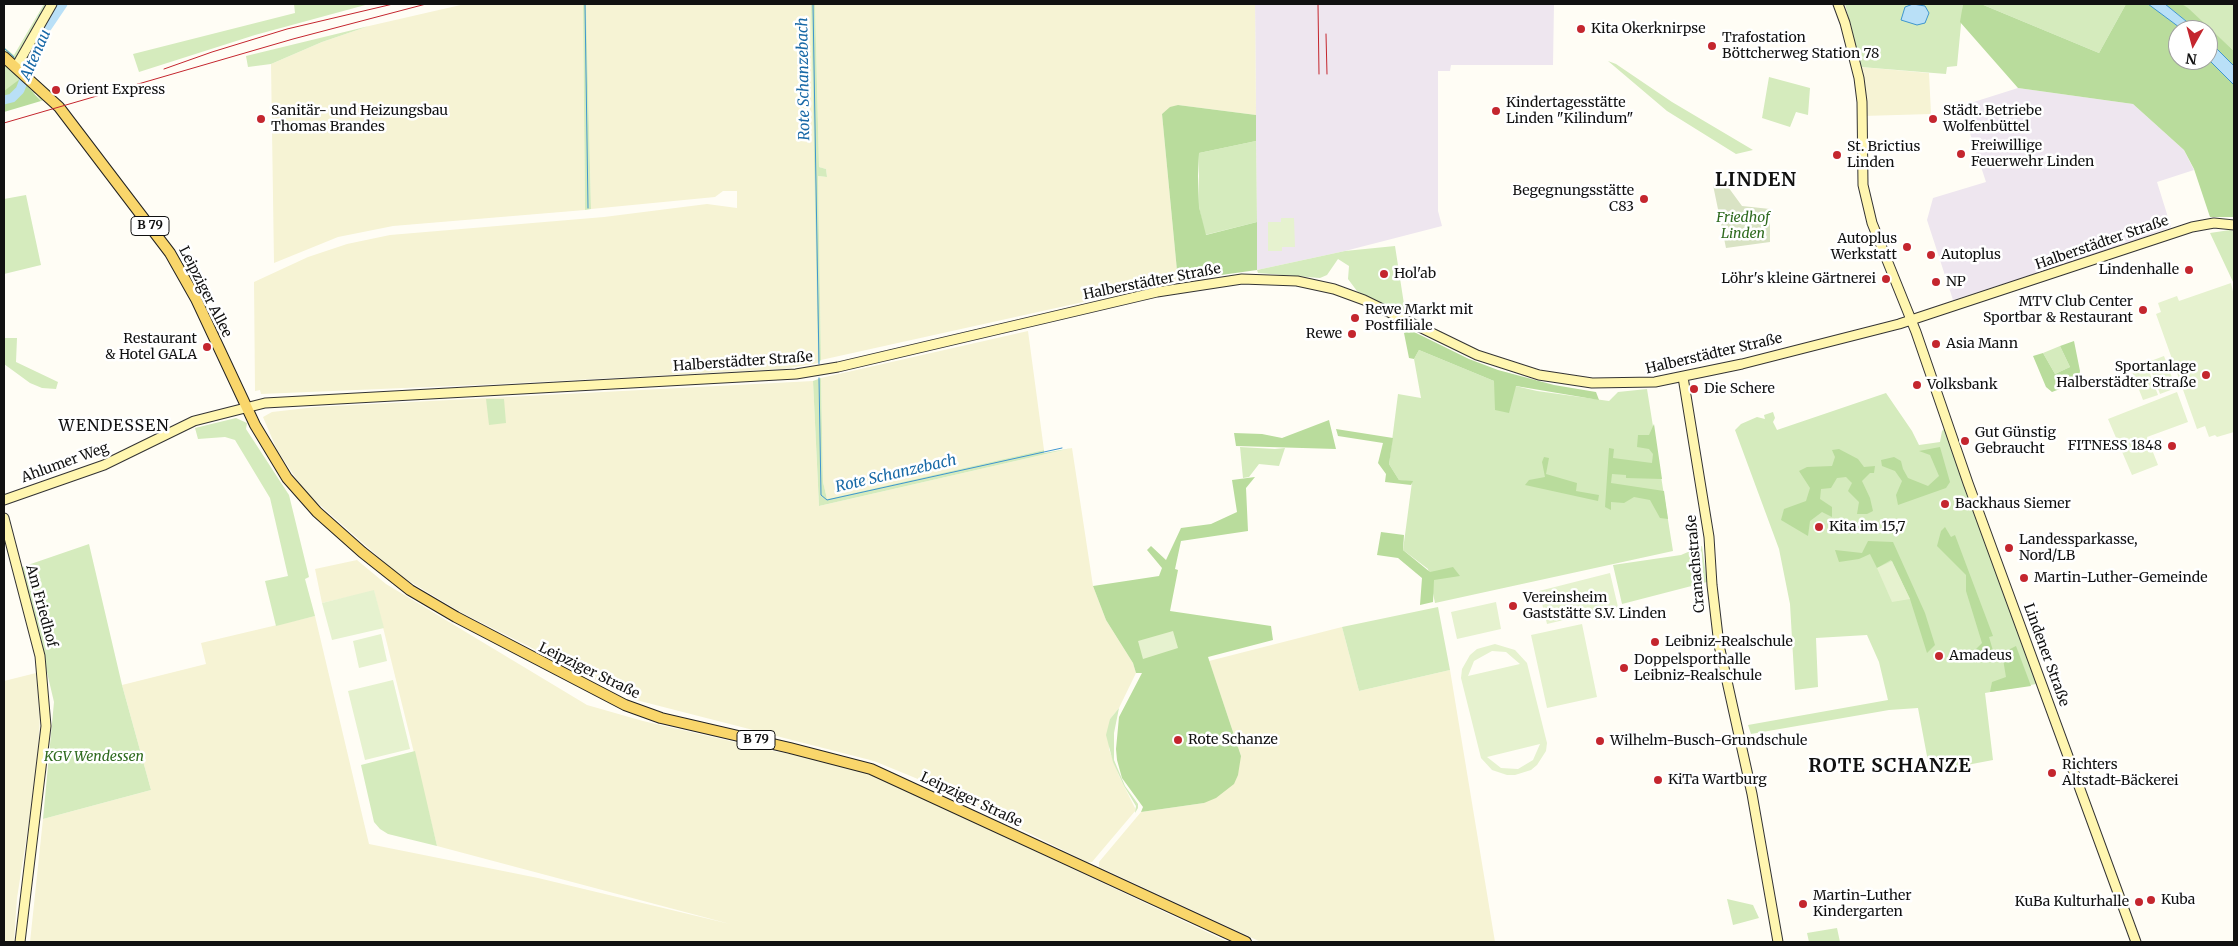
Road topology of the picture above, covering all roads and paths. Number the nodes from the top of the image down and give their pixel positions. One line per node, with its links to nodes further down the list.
1 (1838, 4): 6 (main road, Lindener Straße)
2 (50, 6): 4 (main road)
3 (4, 57): 4 (main road, B 79)
4 (20, 70): 8 (main road, Leipziger Allee / B 79)
5 (2234, 225): 6 (main road, Halberstädter Straße)
6 (1912, 320): 7 (main road, Halberstädter Straße); 14 (main road, Lindener Straße)
7 (1683, 377): 8 (main road, Halberstädter Straße); 13 (main road, Cranachstraße)
8 (247, 408): 9 (main road, Ahlumer Weg); 12 (main road, Leipziger Straße / B 79)
9 (4, 500)
10 (4, 518): 11 (main road, Am Friedhof)
11 (20, 942)
12 (1246, 942)
13 (1778, 942)
14 (2136, 942)

